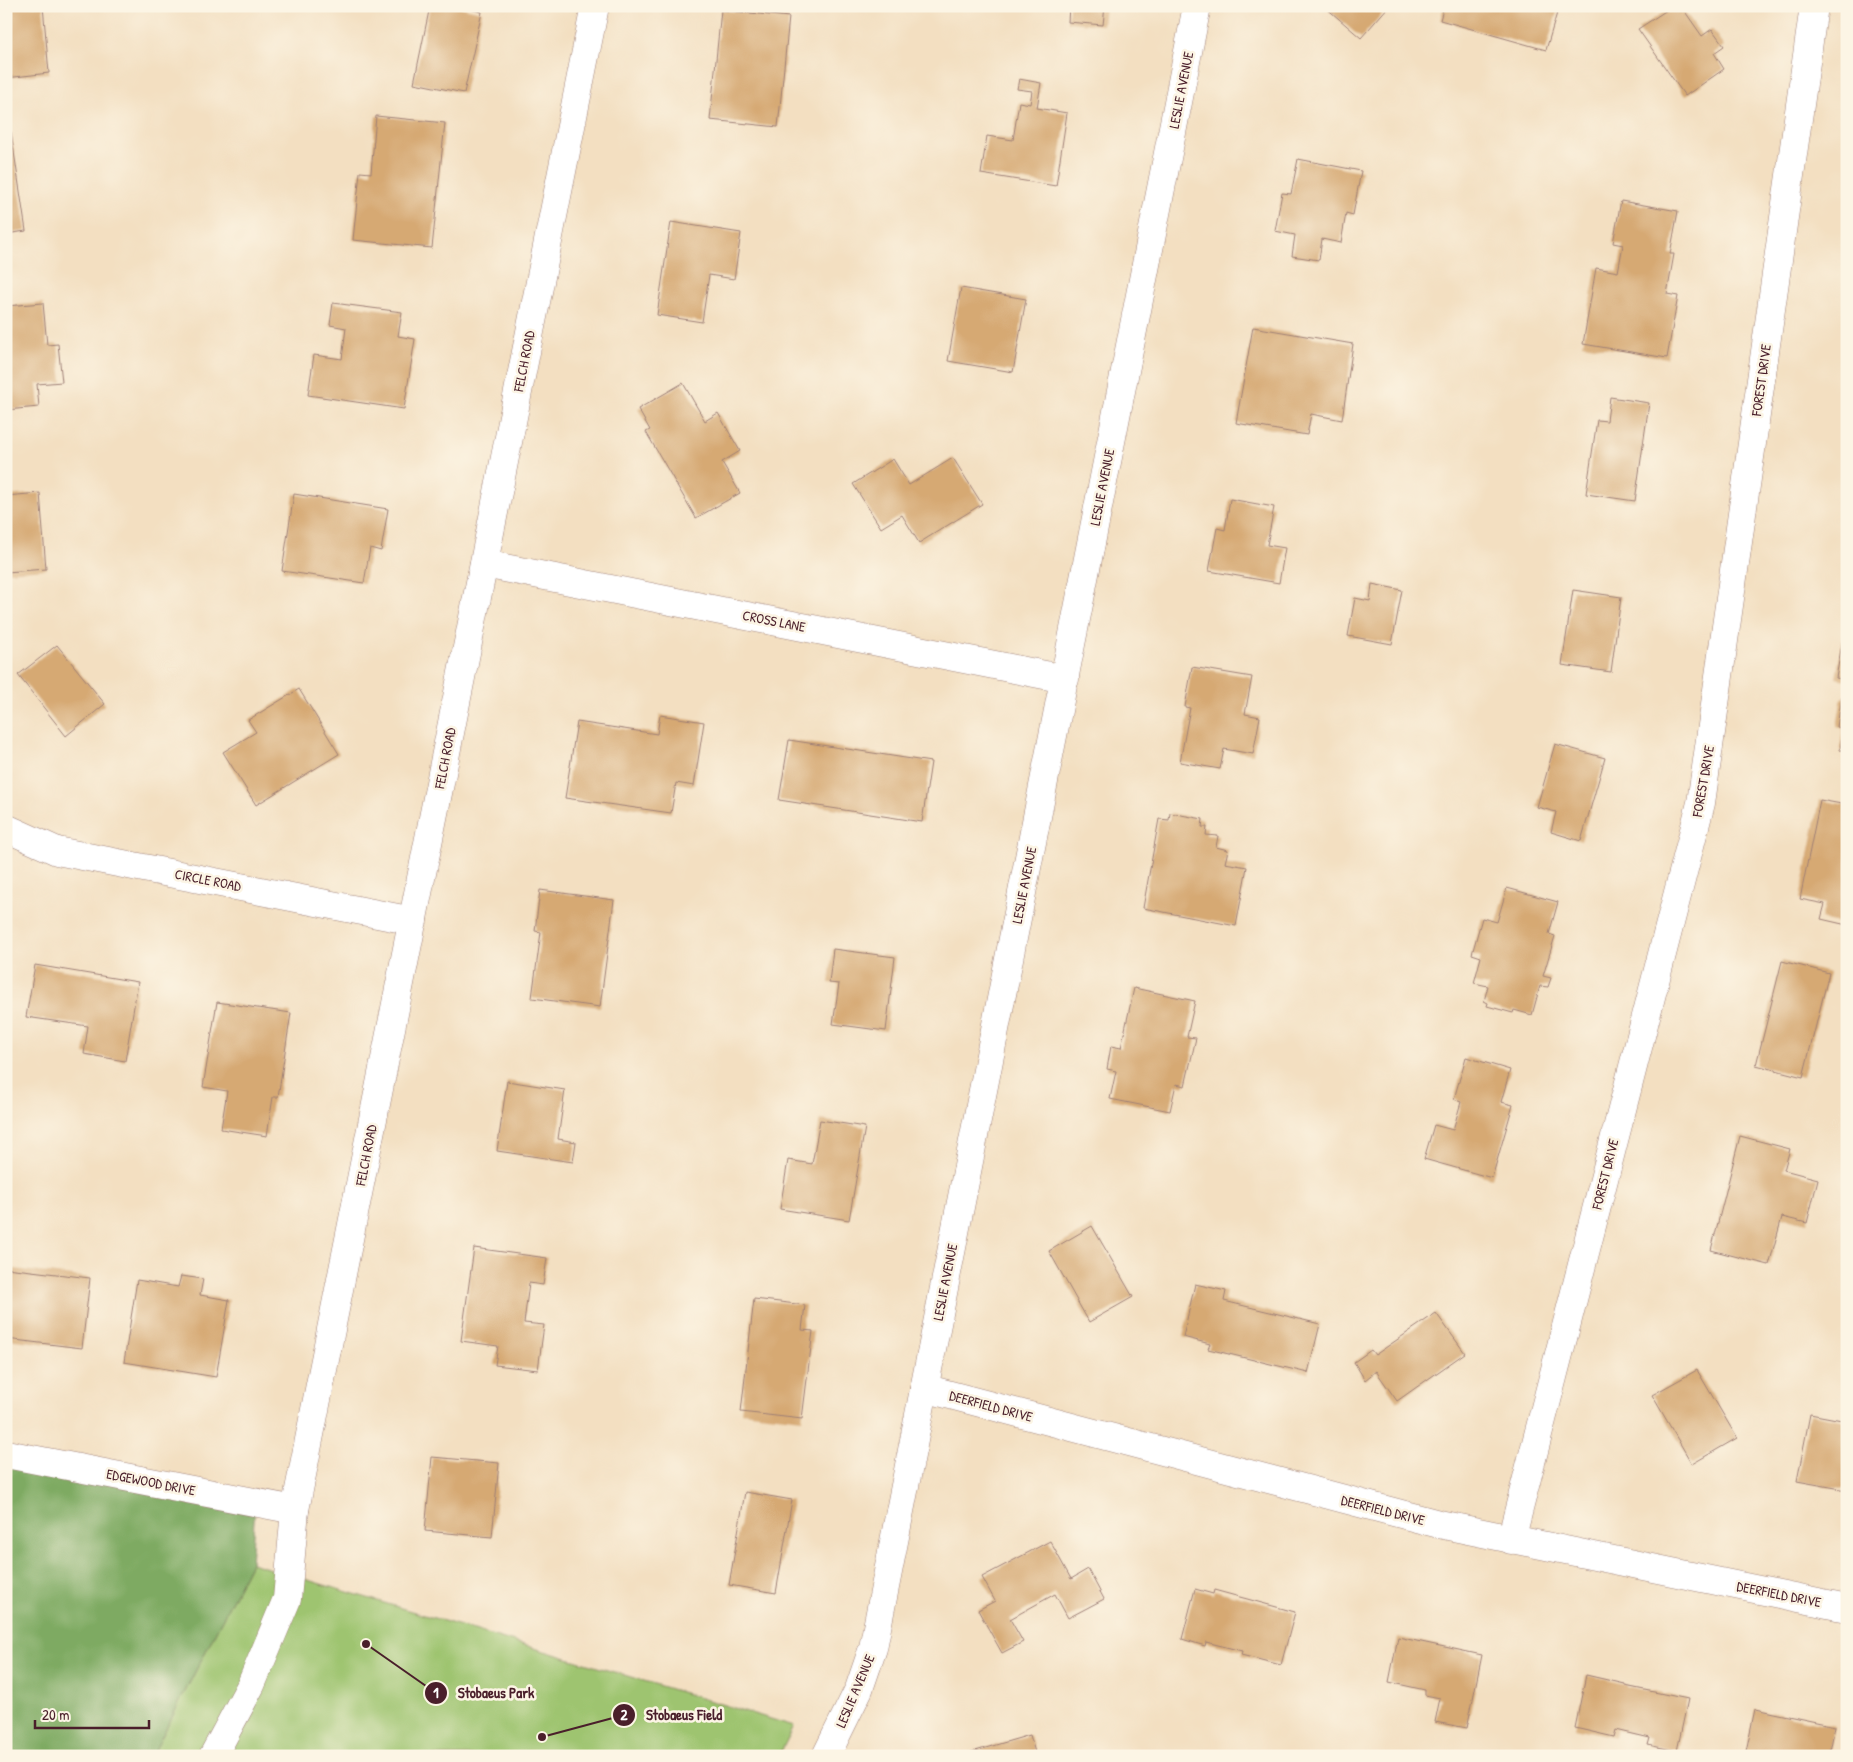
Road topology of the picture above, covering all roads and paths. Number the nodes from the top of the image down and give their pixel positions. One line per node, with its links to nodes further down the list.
1 (595, 6): 4 (street, FELCH ROAD)
2 (1197, 6): 5 (street, LESLIE AVENUE)
3 (1814, 6): 11 (street, FOREST DRIVE)
4 (484, 564): 5 (street, CROSS LANE); 7 (street, FELCH ROAD)
5 (1065, 679): 8 (street, LESLIE AVENUE)
6 (6, 828): 7 (street, CIRCLE ROAD)
7 (413, 920): 10 (street, FELCH ROAD)
8 (924, 1388): 11 (street, DEERFIELD DRIVE); 14 (street, LESLIE AVENUE)
9 (6, 1454): 10 (street, EDGEWOOD DRIVE)
10 (296, 1510): 13 (street, FELCH ROAD)
11 (1510, 1540): 12 (street, DEERFIELD DRIVE)
12 (1847, 1608)
13 (213, 1756)
14 (826, 1756)

